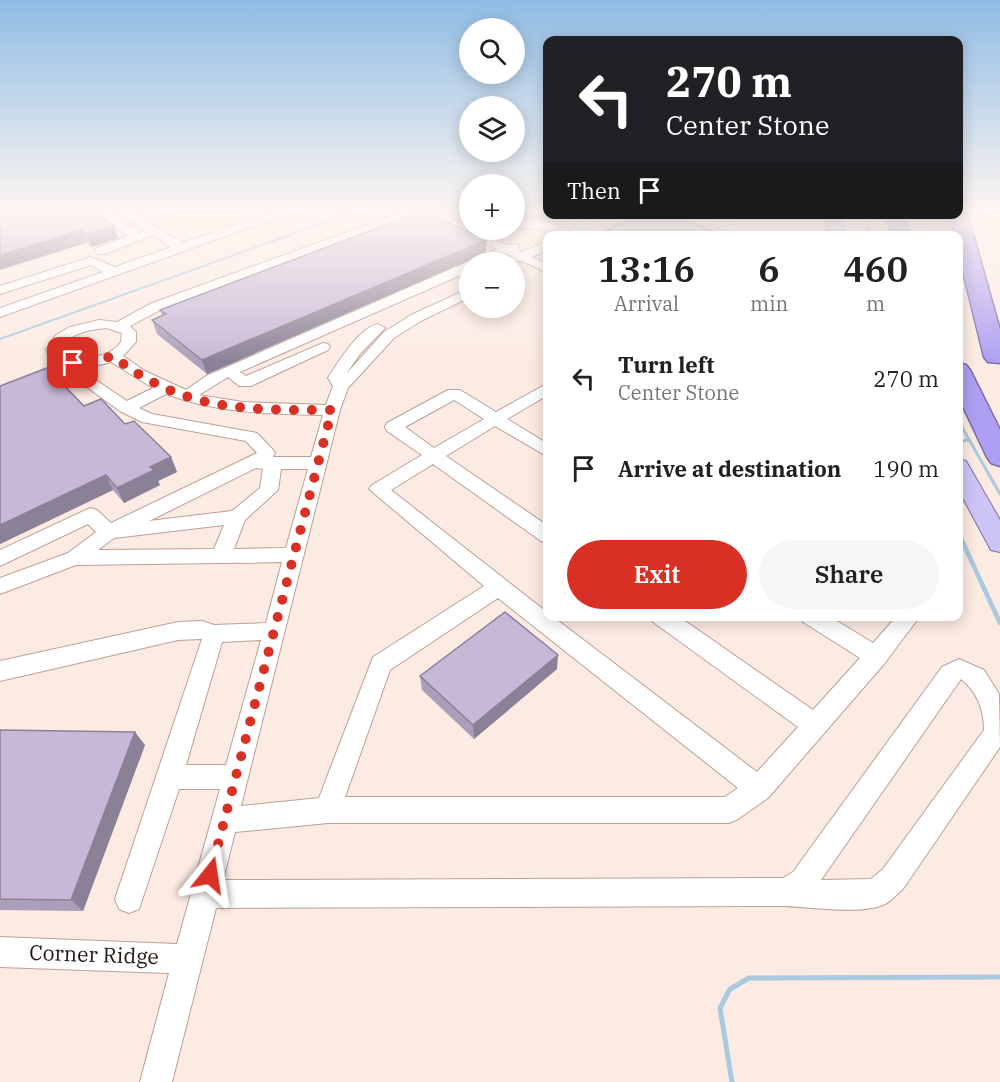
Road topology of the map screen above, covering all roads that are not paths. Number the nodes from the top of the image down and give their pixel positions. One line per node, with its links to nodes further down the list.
1 (86, 262): 10 (street)
2 (96, 262): 7 (street)
3 (143, 262): 7 (street)
4 (274, 262): 13 (street)
5 (971, 262): 16 (highway)
6 (459, 271): 17 (street)
7 (115, 273): 12 (street)
8 (459, 285): 20 (street)
9 (963, 288): 16 (highway)
10 (0, 290)
11 (459, 297): 20 (street)
12 (0, 313)
13 (120, 327): 15 (street); 15 (street)
14 (322, 348): 17 (street)
15 (113, 356): 21 (street)
16 (998, 361)
17 (230, 371): 23 (street)
18 (82, 377): 24 (street)
19 (963, 380): 29 (highway)
20 (341, 386): 25 (street)
21 (164, 389): 23 (street); 24 (street)
22 (543, 391): 26 (street)
23 (188, 397): 25 (street)
24 (126, 408): 30 (street)
25 (332, 410): 32 (street)
26 (495, 420): 27 (street); 28 (street); 28 (street)
27 (543, 449)
28 (434, 456): 36 (street); 43 (street)
29 (1000, 457)
30 (251, 463): 31 (street); 35 (street)
31 (273, 463): 32 (street); 34 (street)
32 (318, 463): 38 (street)
33 (963, 475): 37 (main road)
34 (237, 517): 35 (street); 39 (street)
35 (109, 532): 40 (street); 41 (street)
36 (543, 532)
37 (1000, 543)
38 (294, 555): 39 (street); 47 (street)
39 (221, 556): 40 (street)
40 (75, 558): 42 (street)
41 (0, 559)
42 (0, 586)
43 (499, 587): 54 (street); 55 (street)
44 (668, 621): 51 (street)
45 (819, 621): 49 (street)
46 (906, 621): 49 (street)
47 (274, 631): 48 (street); 53 (street)
48 (214, 633): 50 (street); 52 (street)
49 (876, 657): 51 (street)
50 (0, 670)
51 (815, 725): 54 (street)
52 (170, 777): 53 (street); 59 (street)
53 (235, 777): 56 (street)
54 (759, 789): 55 (street)
55 (328, 810): 56 (street)
56 (224, 820): 58 (street)
57 (785, 892): 57 (street); 58 (street)
58 (205, 894): 61 (street)
59 (129, 899)
60 (0, 952): 61 (street, Corner Ridge)
61 (187, 959): 62 (street)
62 (156, 1082)

